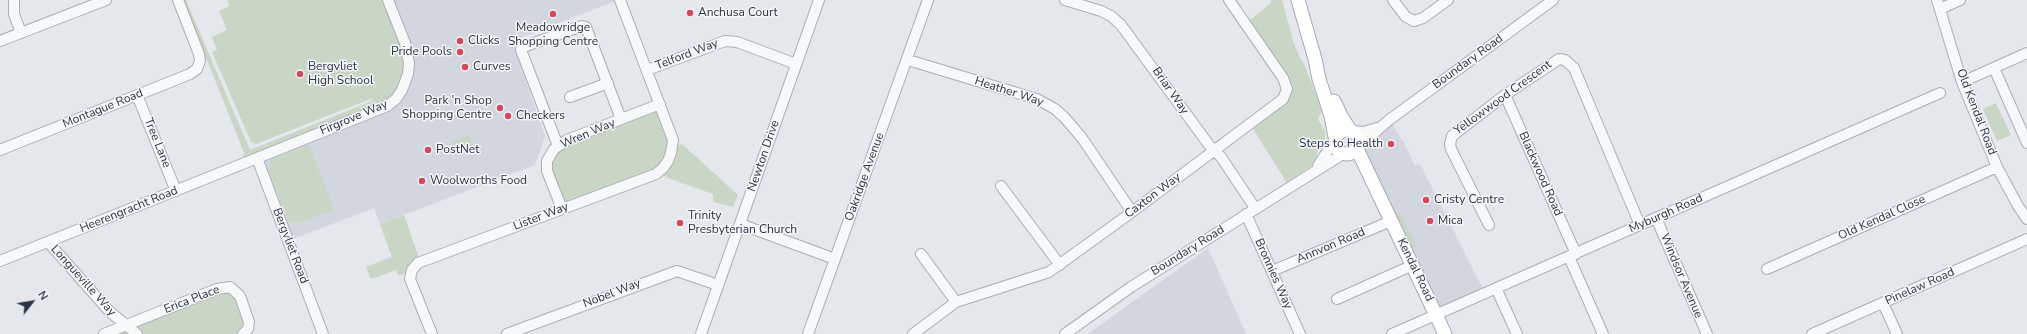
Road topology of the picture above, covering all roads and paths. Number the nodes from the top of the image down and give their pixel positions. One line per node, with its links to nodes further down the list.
1 (14, 0): 16 (street)
2 (106, 0): 16 (street)
3 (178, 0): 27 (street, Montague Road)
4 (388, 0): 41 (street, Firgrove Way)
5 (620, 0): 23 (street)
6 (819, 0): 21 (street, Newton Drive)
7 (928, 0): 19 (street, Oakridge Avenue)
8 (1066, 0): 39 (street, Briar Way)
9 (1229, 0): 39 (street, Caxton Way)
10 (1298, 0): 20 (main road)
11 (1393, 0): 12 (street)
12 (1448, 0)
13 (1553, 0): 32 (street, Boundary Road)
14 (1960, 0): 15 (street)
15 (1938, 4): 24 (street, Old Kendal Road)
16 (21, 33): 17 (street)
17 (0, 41)
18 (2027, 54): 22 (street)
19 (908, 60): 49 (street, Heather Way); 61 (street, Oakridge Avenue)
20 (1315, 60): 33 (main road); 34 (main road)
21 (796, 64): 23 (street, Telford Way); 54 (street, Newton Drive)
22 (1994, 68): 24 (street); 35 (street)
23 (647, 70): 30 (street)
24 (1962, 82): 42 (street, Old Kendal Road)
25 (608, 83): 29 (street); 31 (street); 36 (street)
26 (1940, 93): 51 (street, Myburgh Road)
27 (138, 95): 38 (street, Montague Road); 45 (street, Tree Lane)
28 (1505, 95): 55 (street, Yellowwood Crescent); 56 (street, Yellowwood Crescent); 60 (street, Blackwood Road)
29 (570, 98)
30 (660, 104): 31 (street, Wren Way); 48 (street, Lister Way)
31 (621, 119): 36 (street, Wren Way)
32 (1384, 125): 33 (street, Boundary Road); 37 (street, Boundary Road)
33 (1351, 130): 34 (main road); 37 (main road)
34 (1334, 139): 40 (main road); 43 (street, Boundary Road)
35 (2026, 141)
36 (558, 146): 48 (street, Wren Way)
37 (1358, 148): 40 (main road); 46 (main road, Kendal Road)
38 (0, 150)
39 (1213, 150): 47 (street, Briar Way); 49 (street, Caxton Way)
40 (1344, 154): 43 (street, Boundary Road); 46 (main road, Kendal Road)
41 (257, 158): 45 (street, Heerengracht Road); 77 (street, Bergvliet Road)
42 (1997, 167): 52 (street, Old Kendal Road); 65 (street, Old Kendal Close)
43 (1312, 172): 47 (street, Boundary Road)
44 (1001, 186): 63 (street)
45 (176, 191): 58 (street, Heerengracht Road)
46 (1384, 207): 53 (main road, Kendal Road)
47 (1255, 208): 50 (street, Boundary Road)
48 (562, 209): 78 (street, Lister Way)
49 (1132, 212): 63 (street, Caxton Way)
50 (1246, 214): 66 (street, Bronnies Way); 83 (street, Boundary Road)
51 (1656, 218): 56 (street, Myburgh Road); 89 (street, Windsor Avenue)
52 (2027, 219)
53 (1391, 221): 64 (main road, Kendal Road); 66 (street, Annvon Road)
54 (740, 224): 61 (street); 67 (street, Newton Drive)
55 (1489, 225)
56 (1640, 225): 60 (street, Myburgh Road)
57 (2027, 239): 71 (street, Pinelaw Road)
58 (48, 242): 62 (street, Heerengracht Road); 73 (street, Longueville Way)
59 (921, 254): 70 (street)
60 (1573, 255): 68 (street, Myburgh Road); 88 (street, Blackwood Road)
61 (835, 258): 81 (street, Oakridge Avenue)
62 (0, 261)
63 (1060, 265): 70 (street, Caxton Way)
64 (1413, 266): 69 (street); 72 (main road, Kendal Road)
65 (1767, 269)
66 (1272, 271): 84 (street, Bronnies Way)
67 (718, 285): 79 (street, Nobel Way); 80 (street, Newton Drive)
68 (1496, 288): 72 (street, Myburgh Road); 87 (street)
69 (1337, 299)
70 (956, 302): 82 (street, Caxton Way)
71 (1883, 303): 90 (street, Pinelaw Road); 91 (street)
72 (1436, 314): 85 (street, Myburgh Road); 86 (main road, Kendal Road)
73 (124, 326): 74 (street); 75 (street, Longueville Way); 76 (street, Erica Place)
74 (104, 334)
75 (137, 334)
76 (243, 334)
77 (323, 334)
78 (432, 334)
79 (507, 334)
80 (701, 334)
81 (808, 334)
82 (913, 334)
83 (1065, 334)
84 (1300, 334)
85 (1392, 334)
86 (1446, 334)
87 (1517, 334)
88 (1603, 334)
89 (1707, 334)
90 (1812, 334)
91 (1897, 334)

